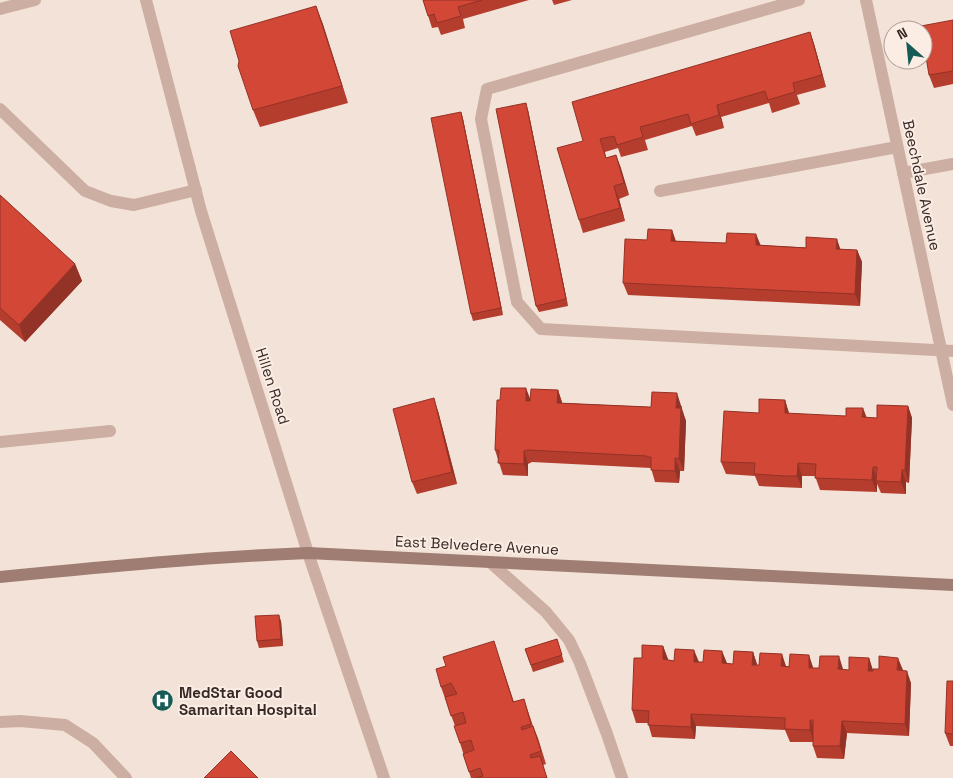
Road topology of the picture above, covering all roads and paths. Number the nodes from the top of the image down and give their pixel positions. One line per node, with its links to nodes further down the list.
1 (146, 0): 10 (street, Hillen Road)
2 (799, 0): 12 (street)
3 (866, 0): 7 (street, Beechdale Avenue)
4 (27, 1): 5 (street)
5 (0, 10)
6 (0, 109): 10 (street)
7 (897, 147): 9 (street, Beechdale Avenue); 11 (street)
8 (953, 164): 9 (street)
9 (902, 173): 12 (street, Beechdale Avenue)
10 (196, 190): 16 (street, Hillen Road)
11 (660, 191)
12 (948, 351): 13 (street, Beechdale Avenue)
13 (953, 405)
14 (110, 431): 15 (street)
15 (0, 442)
16 (308, 553): 17 (main road, East Belvedere Avenue); 18 (main road, East Belvedere Avenue); 22 (street, Hillen Road)
17 (490, 562): 19 (main road, East Belvedere Avenue); 23 (street)
18 (0, 577)
19 (953, 585)
20 (0, 722): 21 (street)
21 (126, 778)
22 (384, 778)
23 (622, 778)

